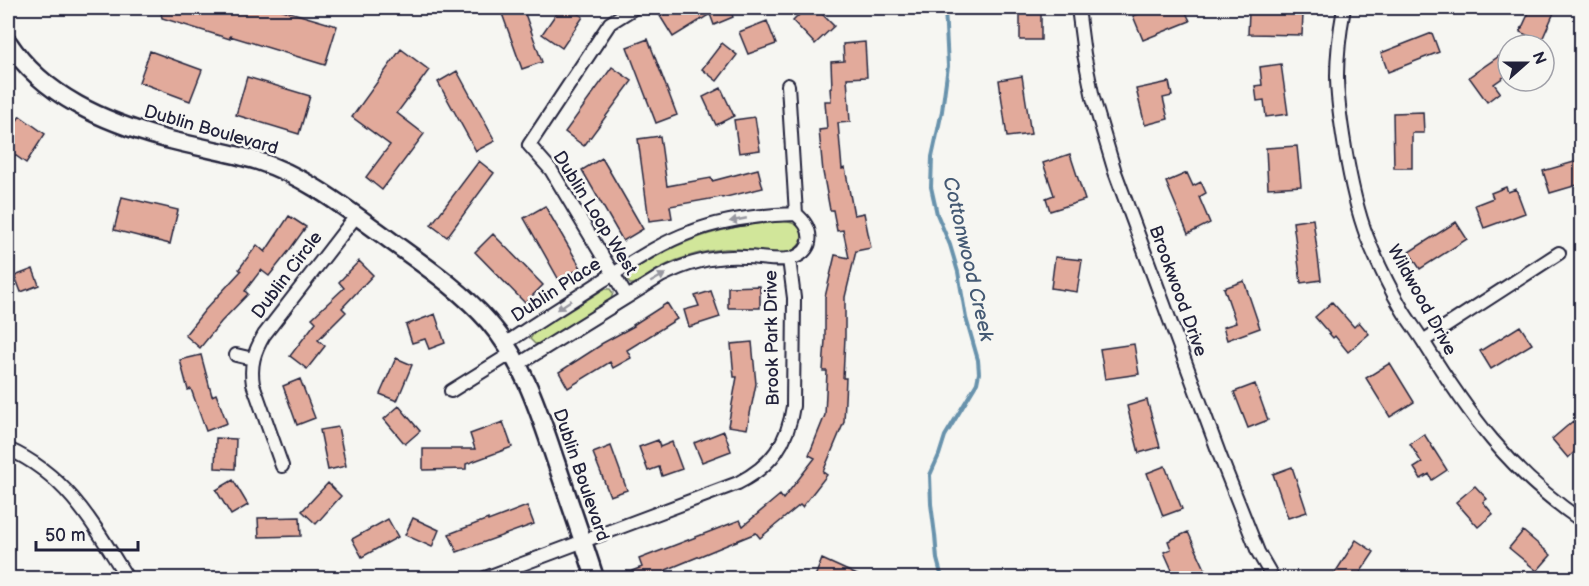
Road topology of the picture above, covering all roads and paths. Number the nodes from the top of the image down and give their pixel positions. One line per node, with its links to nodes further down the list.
1 (634, 8): 10 (street, Dublin Loop West)
2 (1078, 8): 24 (street, Brookwood Drive)
3 (1344, 8): 12 (street, Wildwood Drive)
4 (8, 42): 7 (main road, Dublin Boulevard)
5 (788, 85): 6 (street)
6 (796, 214): 9 (street); 10 (street, Dublin Place, one-way to 10)
7 (356, 216): 13 (main road, Dublin Boulevard); 15 (street, Dublin Circle)
8 (1559, 253): 12 (street)
9 (789, 259): 11 (street, one-way to 9); 20 (street, Brook Park Drive)
10 (613, 274): 11 (street, Dublin Loop West); 13 (street, Dublin Place, one-way to 13)
11 (627, 297): 13 (street)
12 (1423, 341): 19 (street, Wildwood Drive)
13 (512, 353): 16 (street); 20 (main road, Dublin Boulevard)
14 (236, 355): 15 (street)
15 (253, 359): 18 (street, Dublin Circle)
16 (451, 391)
17 (8, 448): 21 (street)
18 (282, 466)
19 (1581, 521)
20 (583, 542): 22 (street, Brook Park Drive); 23 (main road, Dublin Boulevard)
21 (127, 579)
22 (485, 579)
23 (595, 579)
24 (1273, 579)

